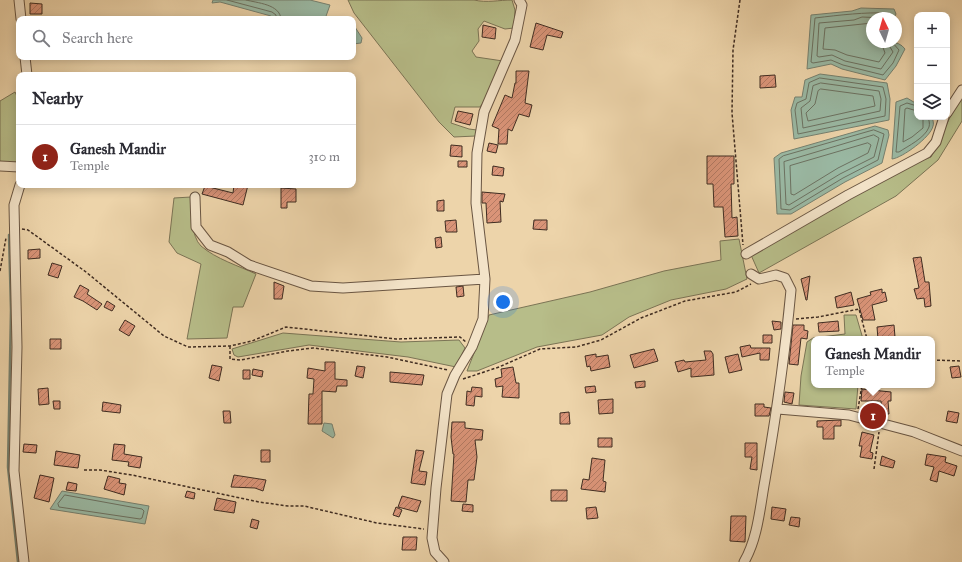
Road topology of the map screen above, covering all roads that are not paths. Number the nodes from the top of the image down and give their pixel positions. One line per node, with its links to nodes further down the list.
1 (19, 0): 3 (street)
2 (520, 0): 15 (street)
3 (21, 16)
4 (25, 60): 5 (street)
5 (27, 72)
6 (962, 90): 7 (street)
7 (950, 108)
8 (943, 120): 13 (street)
9 (0, 166): 10 (street)
10 (16, 167)
11 (19, 188): 18 (street)
12 (195, 197): 15 (street)
13 (746, 254)
14 (750, 274): 16 (street)
15 (485, 278): 19 (street)
16 (778, 409): 17 (street); 20 (street)
17 (962, 451)
18 (24, 562)
19 (444, 562)
20 (744, 562)

